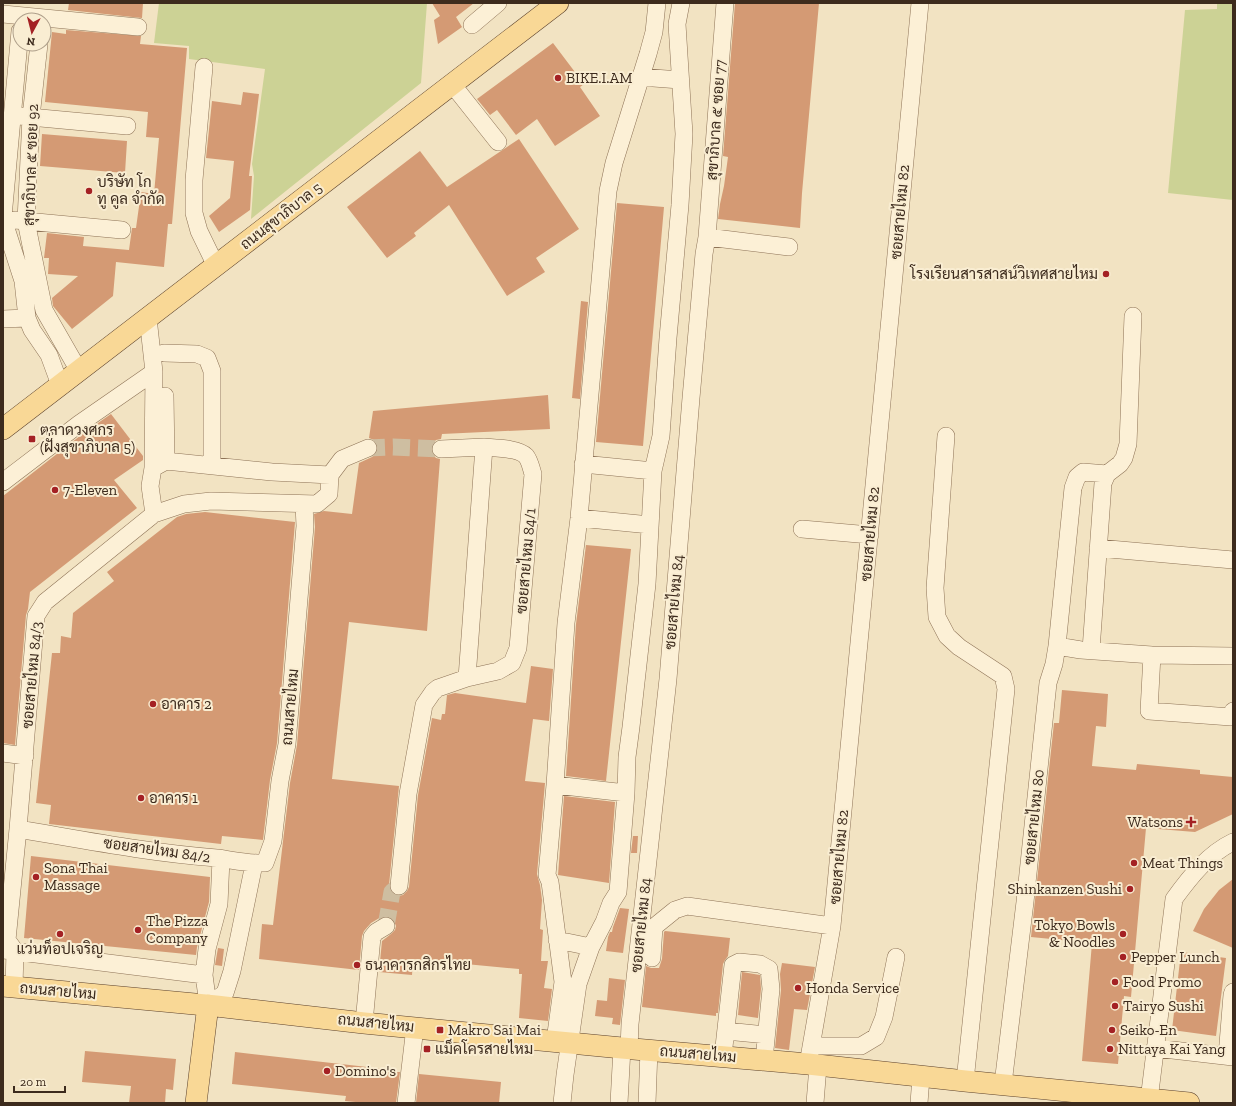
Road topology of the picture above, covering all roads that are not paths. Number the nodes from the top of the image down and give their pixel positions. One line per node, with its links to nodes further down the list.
1 (498, 3): 8 (street)
2 (558, 3): 15 (main road, ถนนสุขาภิบาล 5)
3 (657, 3): 13 (street)
4 (681, 3): 14 (street)
5 (725, 3): 23 (street, สุขาภิบาล ๕ ซอย 77)
6 (920, 3): 51 (street, ซอยสายไหม 82)
7 (52, 15): 9 (street)
8 (472, 25)
9 (138, 27)
10 (17, 52): 16 (street)
11 (38, 52): 17 (street, สุขาภิบาล ๕ ซอย 92)
12 (204, 67): 25 (street)
13 (640, 77): 14 (street); 40 (street)
14 (680, 80): 42 (street)
15 (452, 84): 19 (street); 25 (main road, ถนนสุขาภิบาล 5)
16 (7, 115): 17 (street); 20 (street)
17 (31, 117): 18 (street); 21 (street, สุขาภิบาล ๕ ซอย 92)
18 (127, 126)
19 (498, 142)
20 (3, 218): 21 (street); 28 (street)
21 (26, 220): 22 (street); 31 (street, สุขาภิบาล ๕ ซอย 92)
22 (122, 230)
23 (707, 237): 24 (street); 86 (street, ซอยสายไหม 84)
24 (789, 247)
25 (216, 266): 26 (main road, ถนนสุขาภิบาล 5)
26 (153, 314): 30 (street); 31 (main road, ถนนสุขาภิบาล 5); 32 (street)
27 (1133, 316): 43 (street)
28 (27, 318): 29 (street); 33 (street)
29 (3, 319)
30 (164, 353): 39 (street); 41 (street)
31 (79, 371): 33 (main road, ถนนสุขาภิบาล 5)
32 (154, 372): 39 (street); 45 (street)
33 (60, 385): 34 (main road, ถนนสุขาภิบาล 5)
34 (3, 429)
35 (946, 436): 92 (street)
36 (484, 447): 38 (street, ซอยสายไหม 84/1); 58 (street); 58 (street, ซอยสายไหม 84/1)
37 (368, 448): 44 (street)
38 (441, 449)
39 (160, 464): 41 (street); 47 (street)
40 (583, 464): 42 (street); 48 (street)
41 (212, 466): 44 (street)
42 (654, 471): 49 (street)
43 (1107, 474): 52 (street); 54 (street, ซอยสายไหม 80)
44 (330, 475): 46 (street)
45 (3, 482)
46 (304, 504): 47 (street); 67 (street, ถนนสายไหม)
47 (154, 514): 61 (street, ซอยสายไหม 84/3)
48 (578, 518): 49 (street); 62 (street)
49 (650, 525): 63 (street)
50 (802, 529): 51 (street)
51 (870, 535): 70 (street, ซอยสายไหม 82)
52 (1098, 548): 53 (street); 55 (street)
53 (1233, 560)
54 (1057, 646): 55 (street); 93 (street, ซอยสายไหม 80)
55 (1092, 650): 56 (street)
56 (1152, 654): 57 (street); 59 (street)
57 (1233, 656)
58 (467, 678): 68 (street, ซอยสายไหม 84/1)
59 (1233, 711)
60 (3, 753): 61 (street)
61 (25, 756): 64 (street, ซอยสายไหม 84/3)
62 (555, 785): 63 (street); 71 (street)
63 (626, 793): 72 (street)
64 (18, 829): 66 (street, ซอยสายไหม 84/2); 73 (street, ซอยสายไหม 84/3)
65 (1233, 842): 85 (street)
66 (220, 859): 67 (street); 76 (street, ซอยสายไหม 84/2)
67 (254, 864): 79 (street)
68 (399, 886)
69 (386, 926): 80 (street)
70 (832, 926): 75 (street); 89 (street, ซอยสายไหม 82)
71 (557, 940): 72 (street); 84 (street)
72 (591, 947): 84 (street)
73 (9, 951): 76 (street); 77 (street, ซอยสายไหม 84/3)
74 (896, 957): 89 (street)
75 (652, 958)
76 (204, 975): 79 (street, ซอยสายไหม 84/2)
77 (8, 986): 79 (main road, ถนนสายไหม)
78 (1233, 992): 88 (street)
79 (208, 1005): 80 (main road, ถนนสายไหม); 96 (main road)
80 (364, 1023): 81 (main road, ถนนสายไหม)
81 (415, 1027): 84 (main road, ถนนสายไหม); 97 (street)
82 (726, 1031): 83 (street); 83 (street); 87 (street)
83 (766, 1035): 90 (street)
84 (562, 1042): 86 (main road, ถนนสายไหม); 98 (street)
85 (1155, 1048): 88 (street); 95 (street)
86 (633, 1049): 87 (main road, ถนนสายไหม); 99 (street); 100 (street)
87 (723, 1056): 90 (main road, ถนนสายไหม)
88 (1230, 1056)
89 (812, 1058): 90 (main road, ถนนสายไหม); 91 (main road, ถนนสายไหม); 101 (street, ซอยสายไหม 82)
90 (764, 1060)
91 (921, 1077): 92 (main road, ถนนสายไหม); 102 (street)
92 (965, 1082): 93 (main road, ถนนสายไหม)
93 (1003, 1084): 94 (main road, ถนนสายไหม)
94 (1056, 1096): 95 (main road, ถนนสายไหม)
95 (1149, 1100): 103 (main road, ถนนสายไหม)
96 (196, 1103)
97 (406, 1103)
98 (562, 1103)
99 (620, 1103)
100 (647, 1103)
101 (815, 1103)
102 (919, 1103)
103 (1181, 1103)

